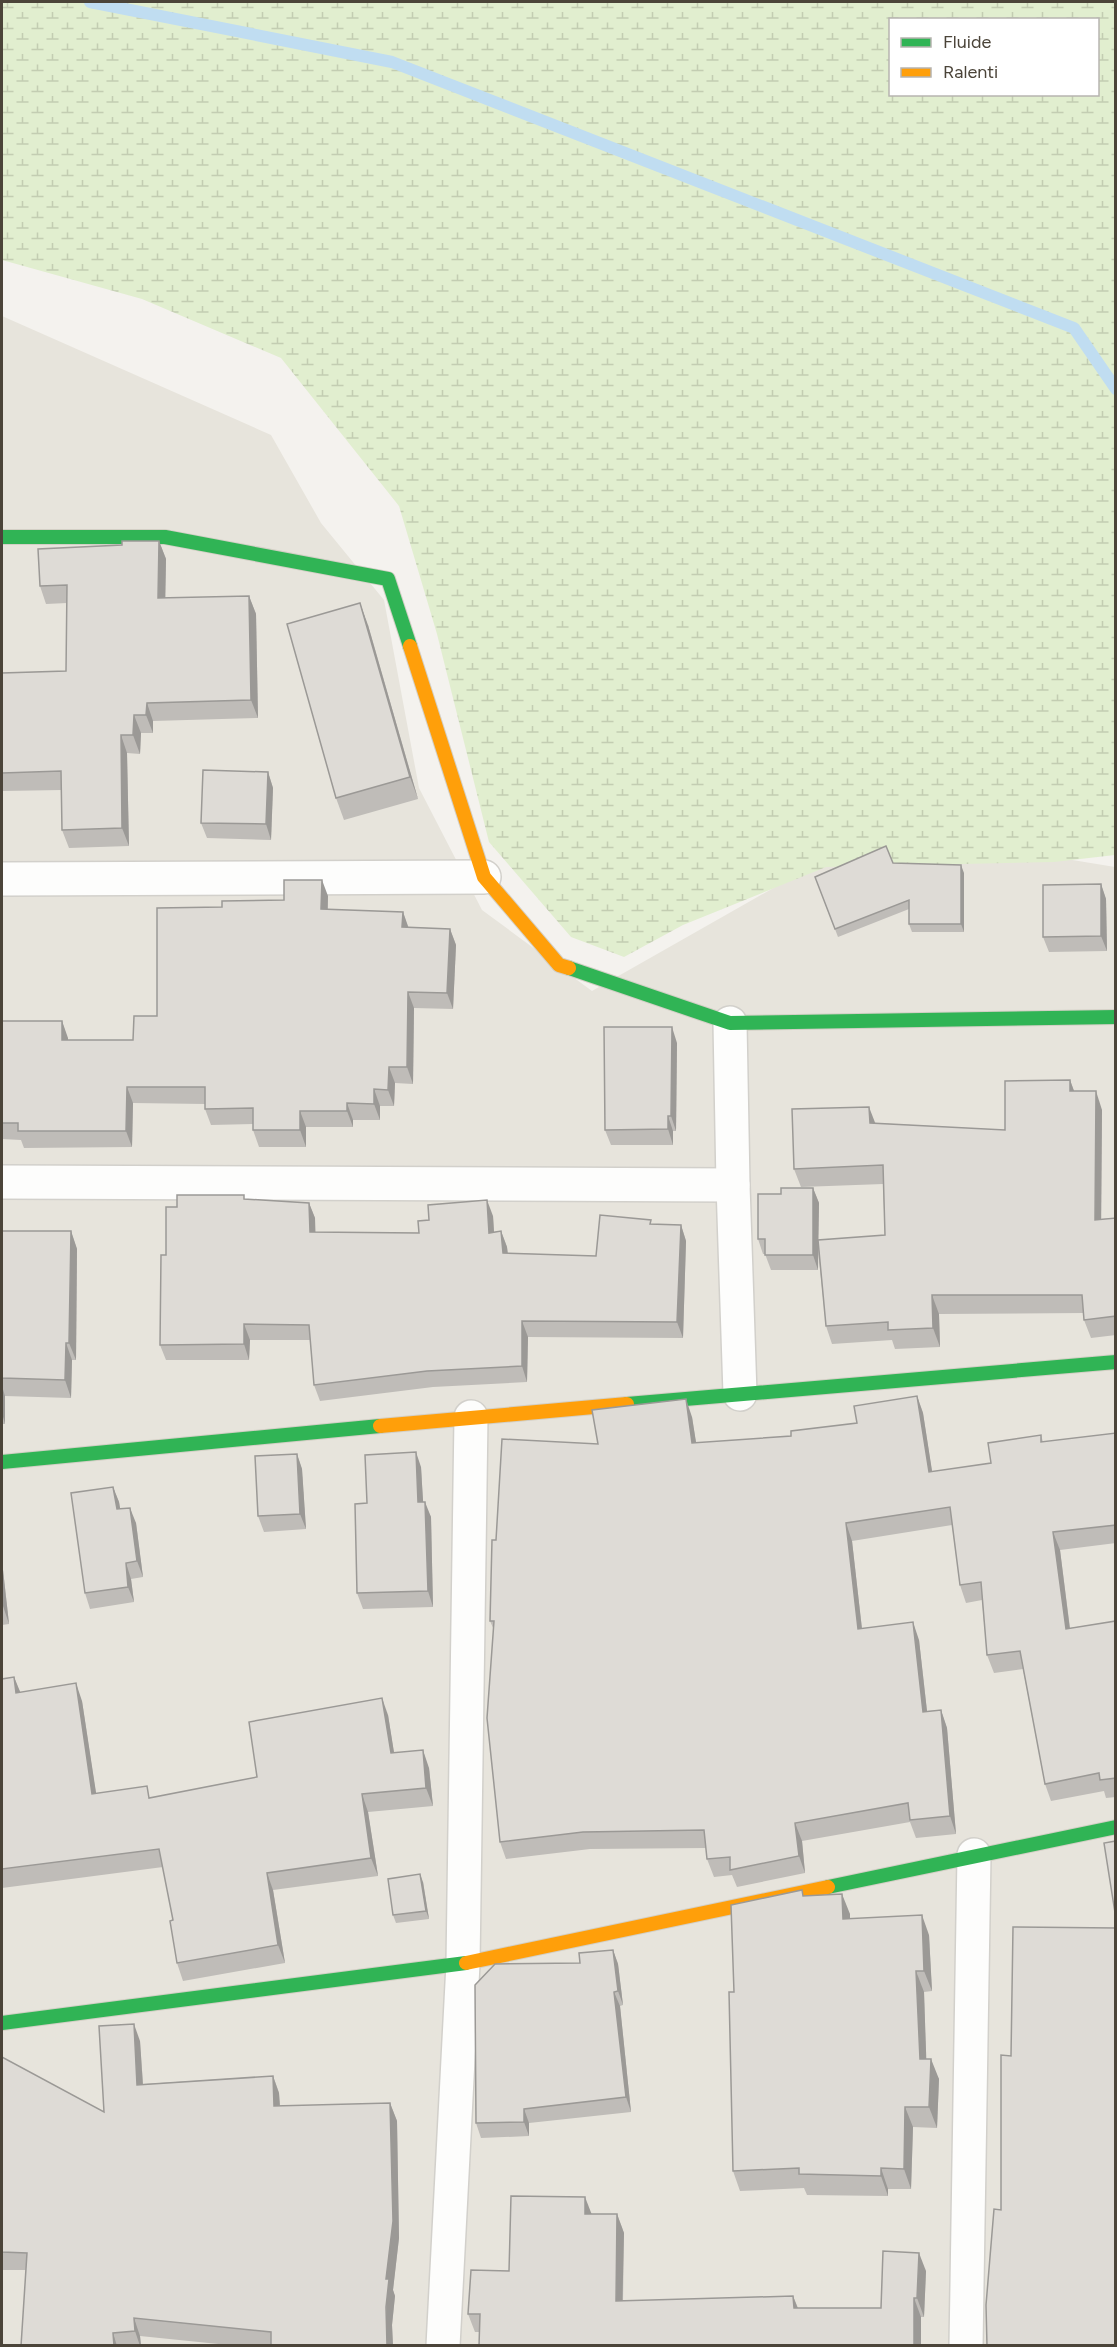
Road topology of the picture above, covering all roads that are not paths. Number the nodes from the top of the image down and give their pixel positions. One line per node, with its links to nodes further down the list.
1 (2, 537): 2 (street)
2 (484, 878): 3 (street); 5 (street)
3 (2, 879)
4 (1116, 1017): 5 (street)
5 (730, 1023): 7 (street)
6 (2, 1182): 7 (street)
7 (732, 1185): 9 (street)
8 (1116, 1362): 9 (street)
9 (740, 1394): 10 (street)
10 (471, 1417): 11 (street); 14 (street)
11 (2, 1462)
12 (1116, 1827): 13 (street)
13 (974, 1855): 14 (street); 17 (street)
14 (463, 1964): 15 (street); 16 (street)
15 (2, 2023)
16 (443, 2346)
17 (966, 2346)

